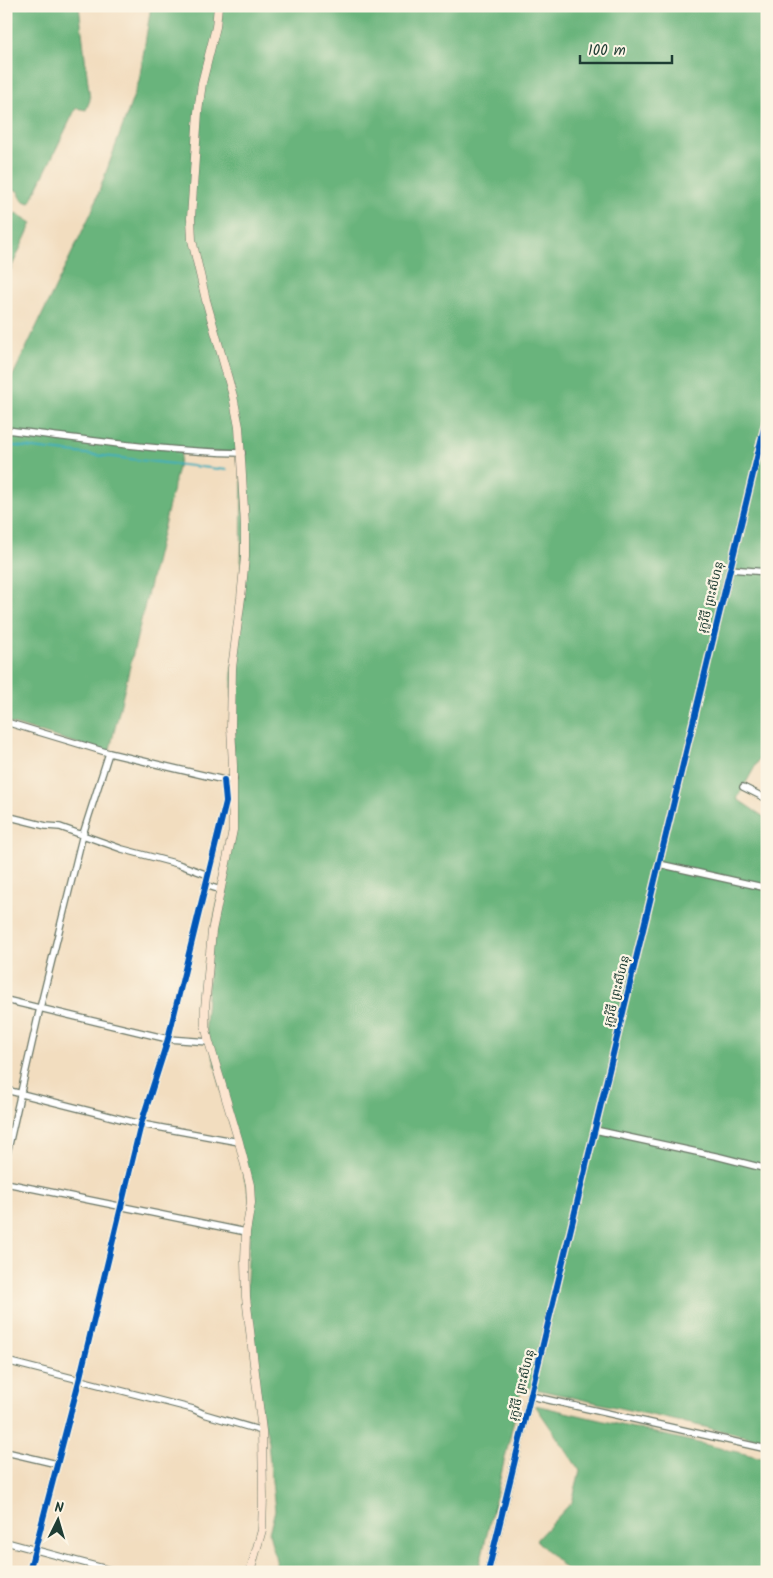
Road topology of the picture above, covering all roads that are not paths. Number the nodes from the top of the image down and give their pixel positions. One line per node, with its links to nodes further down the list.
1 (218, 6): 4 (main road)
2 (767, 416): 5 (main road, រុក្ខវិថី ព្រះសីហនុ)
3 (6, 430): 4 (street)
4 (242, 453): 9 (main road)
5 (730, 569): 6 (street); 15 (main road, រុក្ខវិថី ព្រះសីហនុ)
6 (767, 572)
7 (6, 722): 8 (street)
8 (109, 753): 10 (street); 14 (street)
9 (234, 779): 10 (street); 19 (main road)
10 (224, 780): 16 (street)
11 (743, 787): 12 (street)
12 (767, 799)
13 (6, 816): 14 (street)
14 (83, 834): 16 (street); 21 (street)
15 (659, 864): 18 (street); 27 (main road, រុក្ខវិថី ព្រះសីហនុ)
16 (208, 875): 17 (street)
17 (206, 885): 19 (street); 22 (street)
18 (767, 888)
19 (221, 890): 23 (main road)
20 (6, 1000): 21 (street)
21 (40, 1008): 22 (street); 25 (street)
22 (168, 1039): 23 (street); 26 (street)
23 (209, 1042): 28 (main road)
24 (6, 1090): 25 (street)
25 (20, 1093): 26 (street); 29 (street)
26 (141, 1124): 28 (street); 32 (street)
27 (595, 1130): 30 (street); 36 (main road, រុក្ខវិថី ព្រះសីហនុ)
28 (239, 1142): 33 (main road)
29 (6, 1158)
30 (767, 1169)
31 (6, 1183): 32 (street)
32 (122, 1208): 33 (street); 35 (street)
33 (246, 1232): 37 (main road)
34 (6, 1361): 35 (street)
35 (79, 1381): 37 (street); 40 (street)
36 (531, 1396): 38 (street); 46 (main road, រុក្ខវិថី ព្រះសីហនុ)
37 (262, 1431): 45 (main road)
38 (767, 1449)
39 (6, 1452): 40 (street)
40 (57, 1464): 42 (street)
41 (6, 1542): 42 (street)
42 (35, 1549): 43 (street); 44 (street)
43 (29, 1572)
44 (118, 1572)
45 (250, 1572)
46 (488, 1572)

